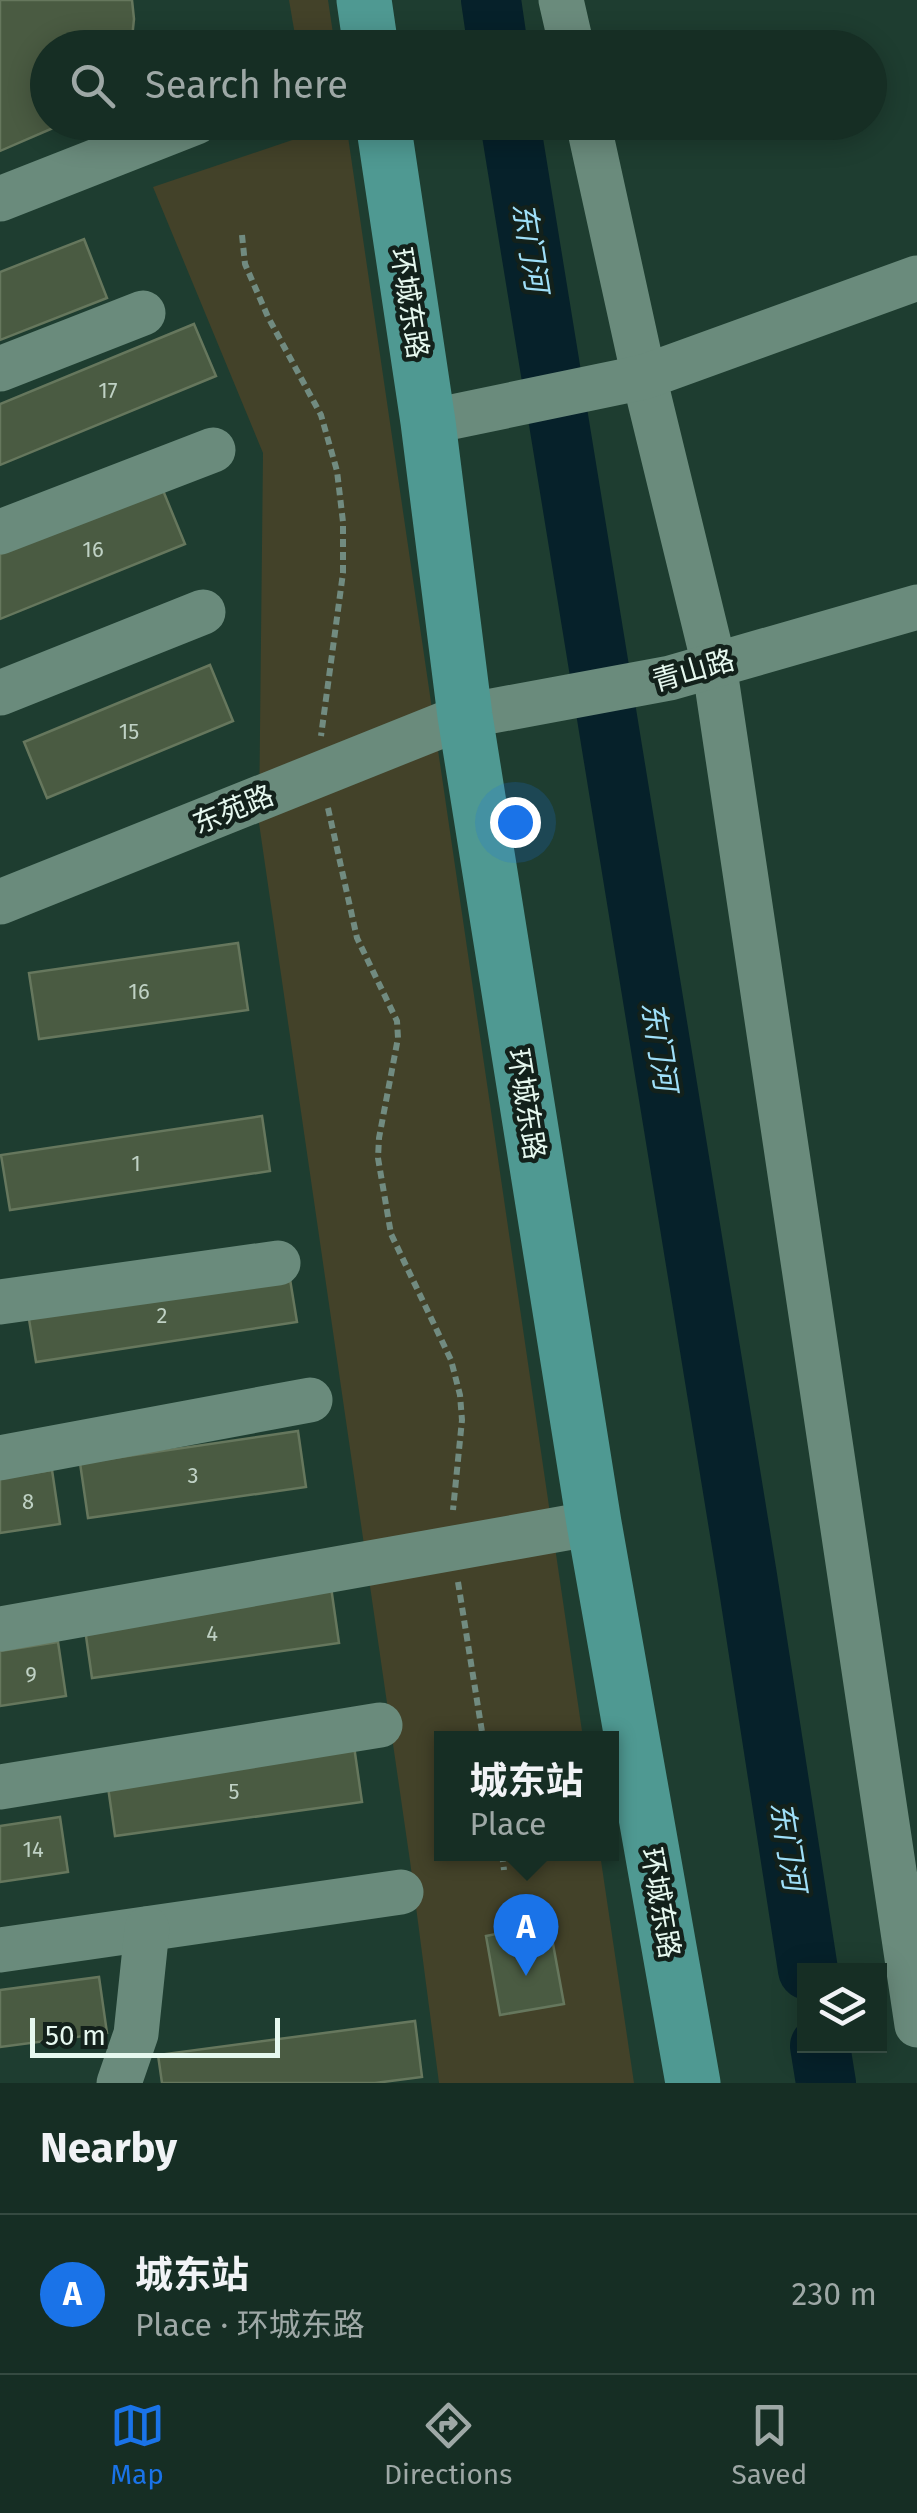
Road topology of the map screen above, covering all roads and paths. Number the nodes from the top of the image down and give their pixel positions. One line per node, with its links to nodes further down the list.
1 (364, 0): 3 (main road)
2 (561, 0): 4 (street)
3 (369, 30)
4 (568, 30)
5 (151, 140): 8 (street)
6 (386, 140): 14 (main road, 环城东路)
7 (592, 140): 13 (street)
8 (0, 200)
9 (242, 235): 22 (path)
10 (917, 278): 13 (street)
11 (143, 312): 12 (street)
12 (0, 369)
13 (644, 377): 14 (street); 19 (street)
14 (428, 422): 21 (main road, 环城东路)
15 (214, 450): 16 (street)
16 (0, 532)
17 (917, 608): 19 (street, 青山路)
18 (202, 612): 20 (street)
19 (714, 664): 21 (street, 青山路); 39 (street)
20 (0, 693)
21 (491, 712): 22 (street, 东苑路); 28 (main road, 环城东路)
22 (324, 772): 23 (street, 东苑路); 29 (path)
23 (0, 902)
24 (278, 1264): 25 (street)
25 (0, 1302)
26 (310, 1400): 27 (street)
27 (0, 1458)
28 (594, 1523): 29 (street); 41 (main road, 环城东路)
29 (453, 1550): 30 (street); 32 (path)
30 (0, 1628)
31 (380, 1725): 33 (street)
32 (482, 1731)
33 (0, 1787)
34 (503, 1861): 35 (path)
35 (504, 1870)
36 (401, 1892): 37 (street)
37 (148, 1928): 38 (street); 40 (street)
38 (0, 1950)
39 (917, 2025)
40 (118, 2083)
41 (693, 2083)

